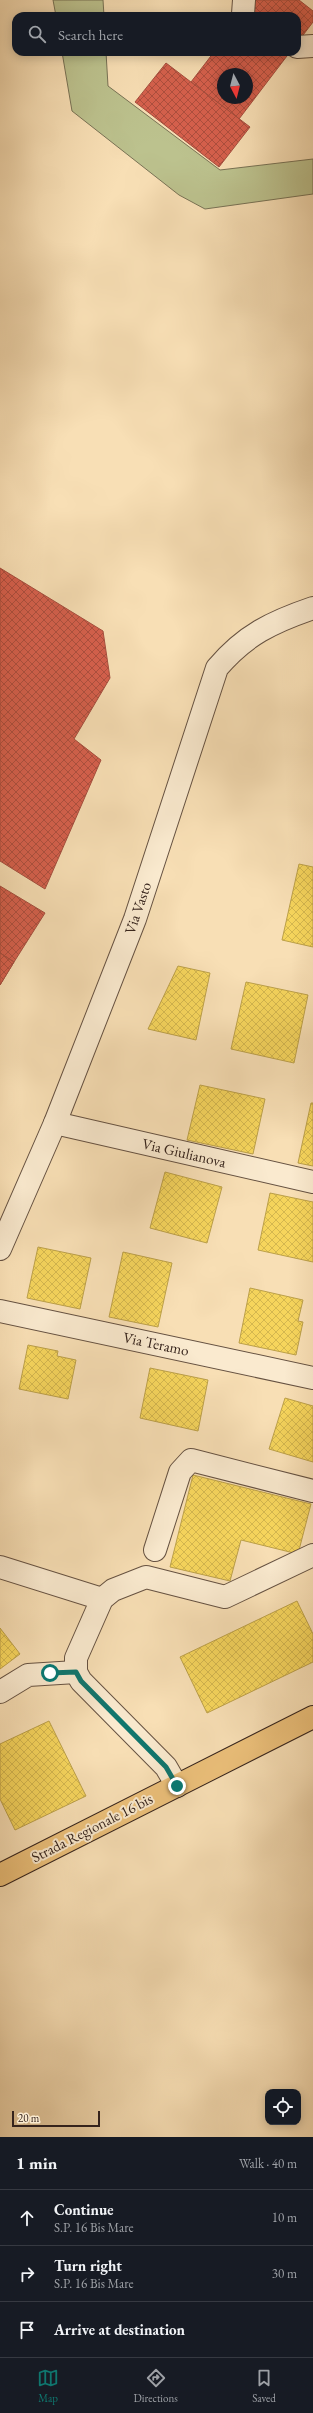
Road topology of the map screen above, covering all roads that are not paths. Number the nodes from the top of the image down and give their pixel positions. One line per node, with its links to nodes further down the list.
1 (313, 46): 2 (street)
2 (301, 47)
3 (313, 608): 4 (street, Via Vasto)
4 (55, 1123): 5 (street, Via Giulianova); 6 (street, Via Vasto)
5 (313, 1182)
6 (0, 1249)
7 (0, 1311): 8 (street, Via Teramo)
8 (313, 1378)
9 (313, 1492): 10 (street)
10 (154, 1550)
11 (313, 1555): 13 (street)
12 (0, 1567): 13 (street)
13 (102, 1599): 14 (street)
14 (76, 1672): 15 (street); 17 (street)
15 (0, 1692)
16 (313, 1717): 17 (main road, Strada Regionale 16 bis)
17 (177, 1786): 18 (main road, Strada Regionale 16 bis)
18 (0, 1875)

